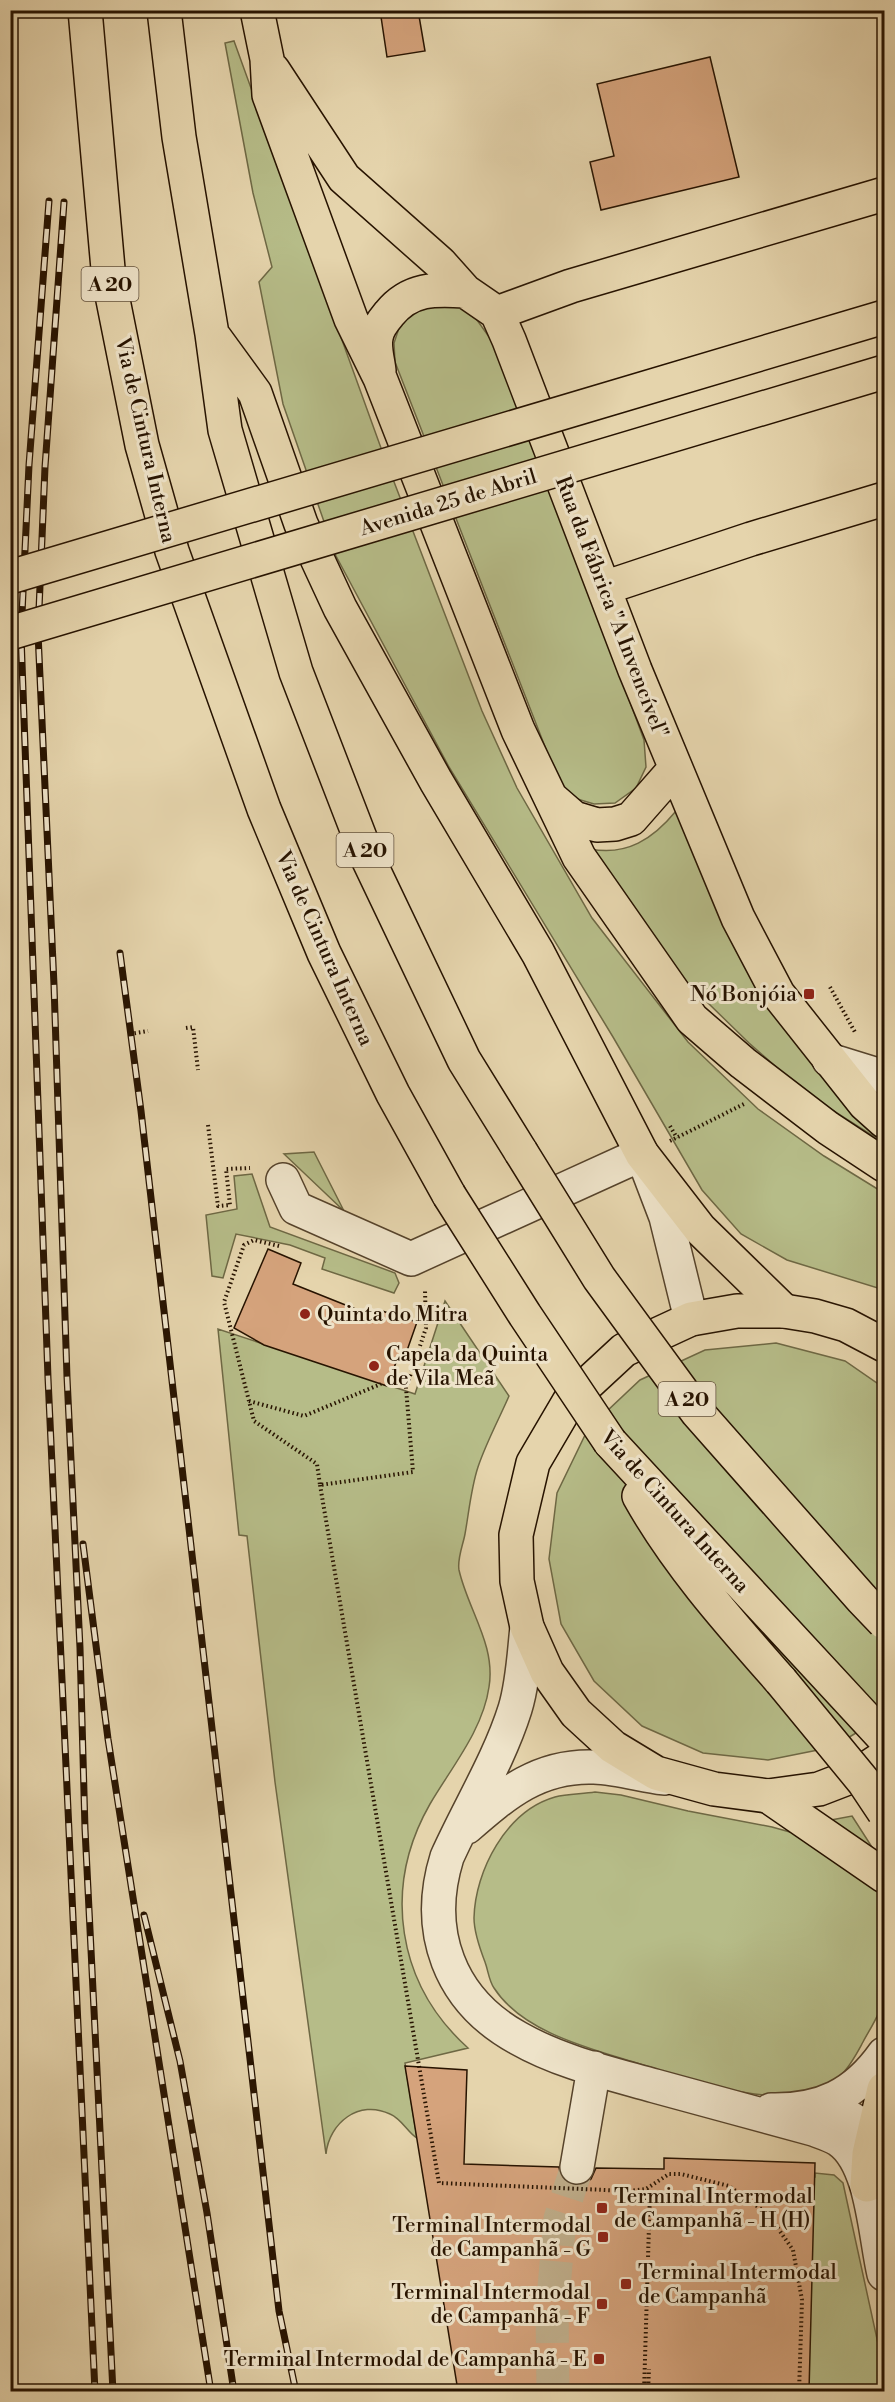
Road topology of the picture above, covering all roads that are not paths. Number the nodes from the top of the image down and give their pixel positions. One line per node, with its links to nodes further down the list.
1 (85, 10): 29 (main road, Via de Cintura Interna / A 20, bridge)
2 (164, 10): 9 (main road, A 20)
3 (257, 10): 4 (main road, Rua da Fábrica "A Invencível")
4 (267, 59): 6 (main road, Rua da Fábrica "A Invencível"); 11 (main road, Rua da Fábrica "A Invencível")
5 (885, 194): 7 (main road)
6 (465, 291): 7 (main road, Rua da Fábrica "A Invencível"); 11 (main road, Rua da Fábrica "A Invencível")
7 (496, 313): 14 (main road, Rua da Fábrica "A Invencível")
8 (885, 317): 13 (main road, bridge)
9 (212, 334): 21 (main road); 30 (main road, A 20, bridge)
10 (885, 372): 15 (main road, Avenida 25 de Abril, bridge)
11 (380, 378): 17 (main road, Rua da Fábrica "A Invencível")
12 (885, 499): 14 (main road)
13 (10, 578)
14 (604, 588): 16 (main road, Rua da Fábrica "A Invencível")
15 (10, 633)
16 (674, 770): 17 (main road, Rua da Fábrica "A Invencível"); 18 (main road, Rua da Fábrica "A Invencível")
17 (548, 795): 22 (main road, Rua da Fábrica "A Invencível")
18 (829, 1060): 19 (street); 20 (main road, Rua da Fábrica "A Invencível")
19 (885, 1077)
20 (885, 1121)
21 (642, 1154): 23 (street); 24 (main road); 26 (street)
22 (885, 1165)
23 (283, 1180)
24 (784, 1311): 26 (main road); 27 (main road)
25 (885, 1316): 27 (main road)
26 (691, 1319): 31 (main road)
27 (846, 1325): 28 (main road)
28 (885, 1345)
29 (610, 1442): 32 (main road, Via de Cintura Interna / A 20); 36 (main road, bridge)
30 (885, 1622)
31 (527, 1627): 34 (main road); 37 (street)
32 (885, 1738)
33 (885, 1757): 35 (main road)
34 (675, 1779): 35 (main road); 37 (street)
35 (768, 1797): 38 (main road)
36 (885, 1812)
37 (457, 1836): 40 (street)
38 (885, 1876)
39 (885, 2054): 42 (street)
40 (594, 2068): 43 (street); 45 (street)
41 (885, 2089): 44 (main road)
42 (822, 2104): 43 (street); 44 (street)
43 (738, 2109): 46 (street)
44 (879, 2138): 46 (main road)
45 (577, 2167)
46 (867, 2185): 47 (street)
47 (885, 2274)

